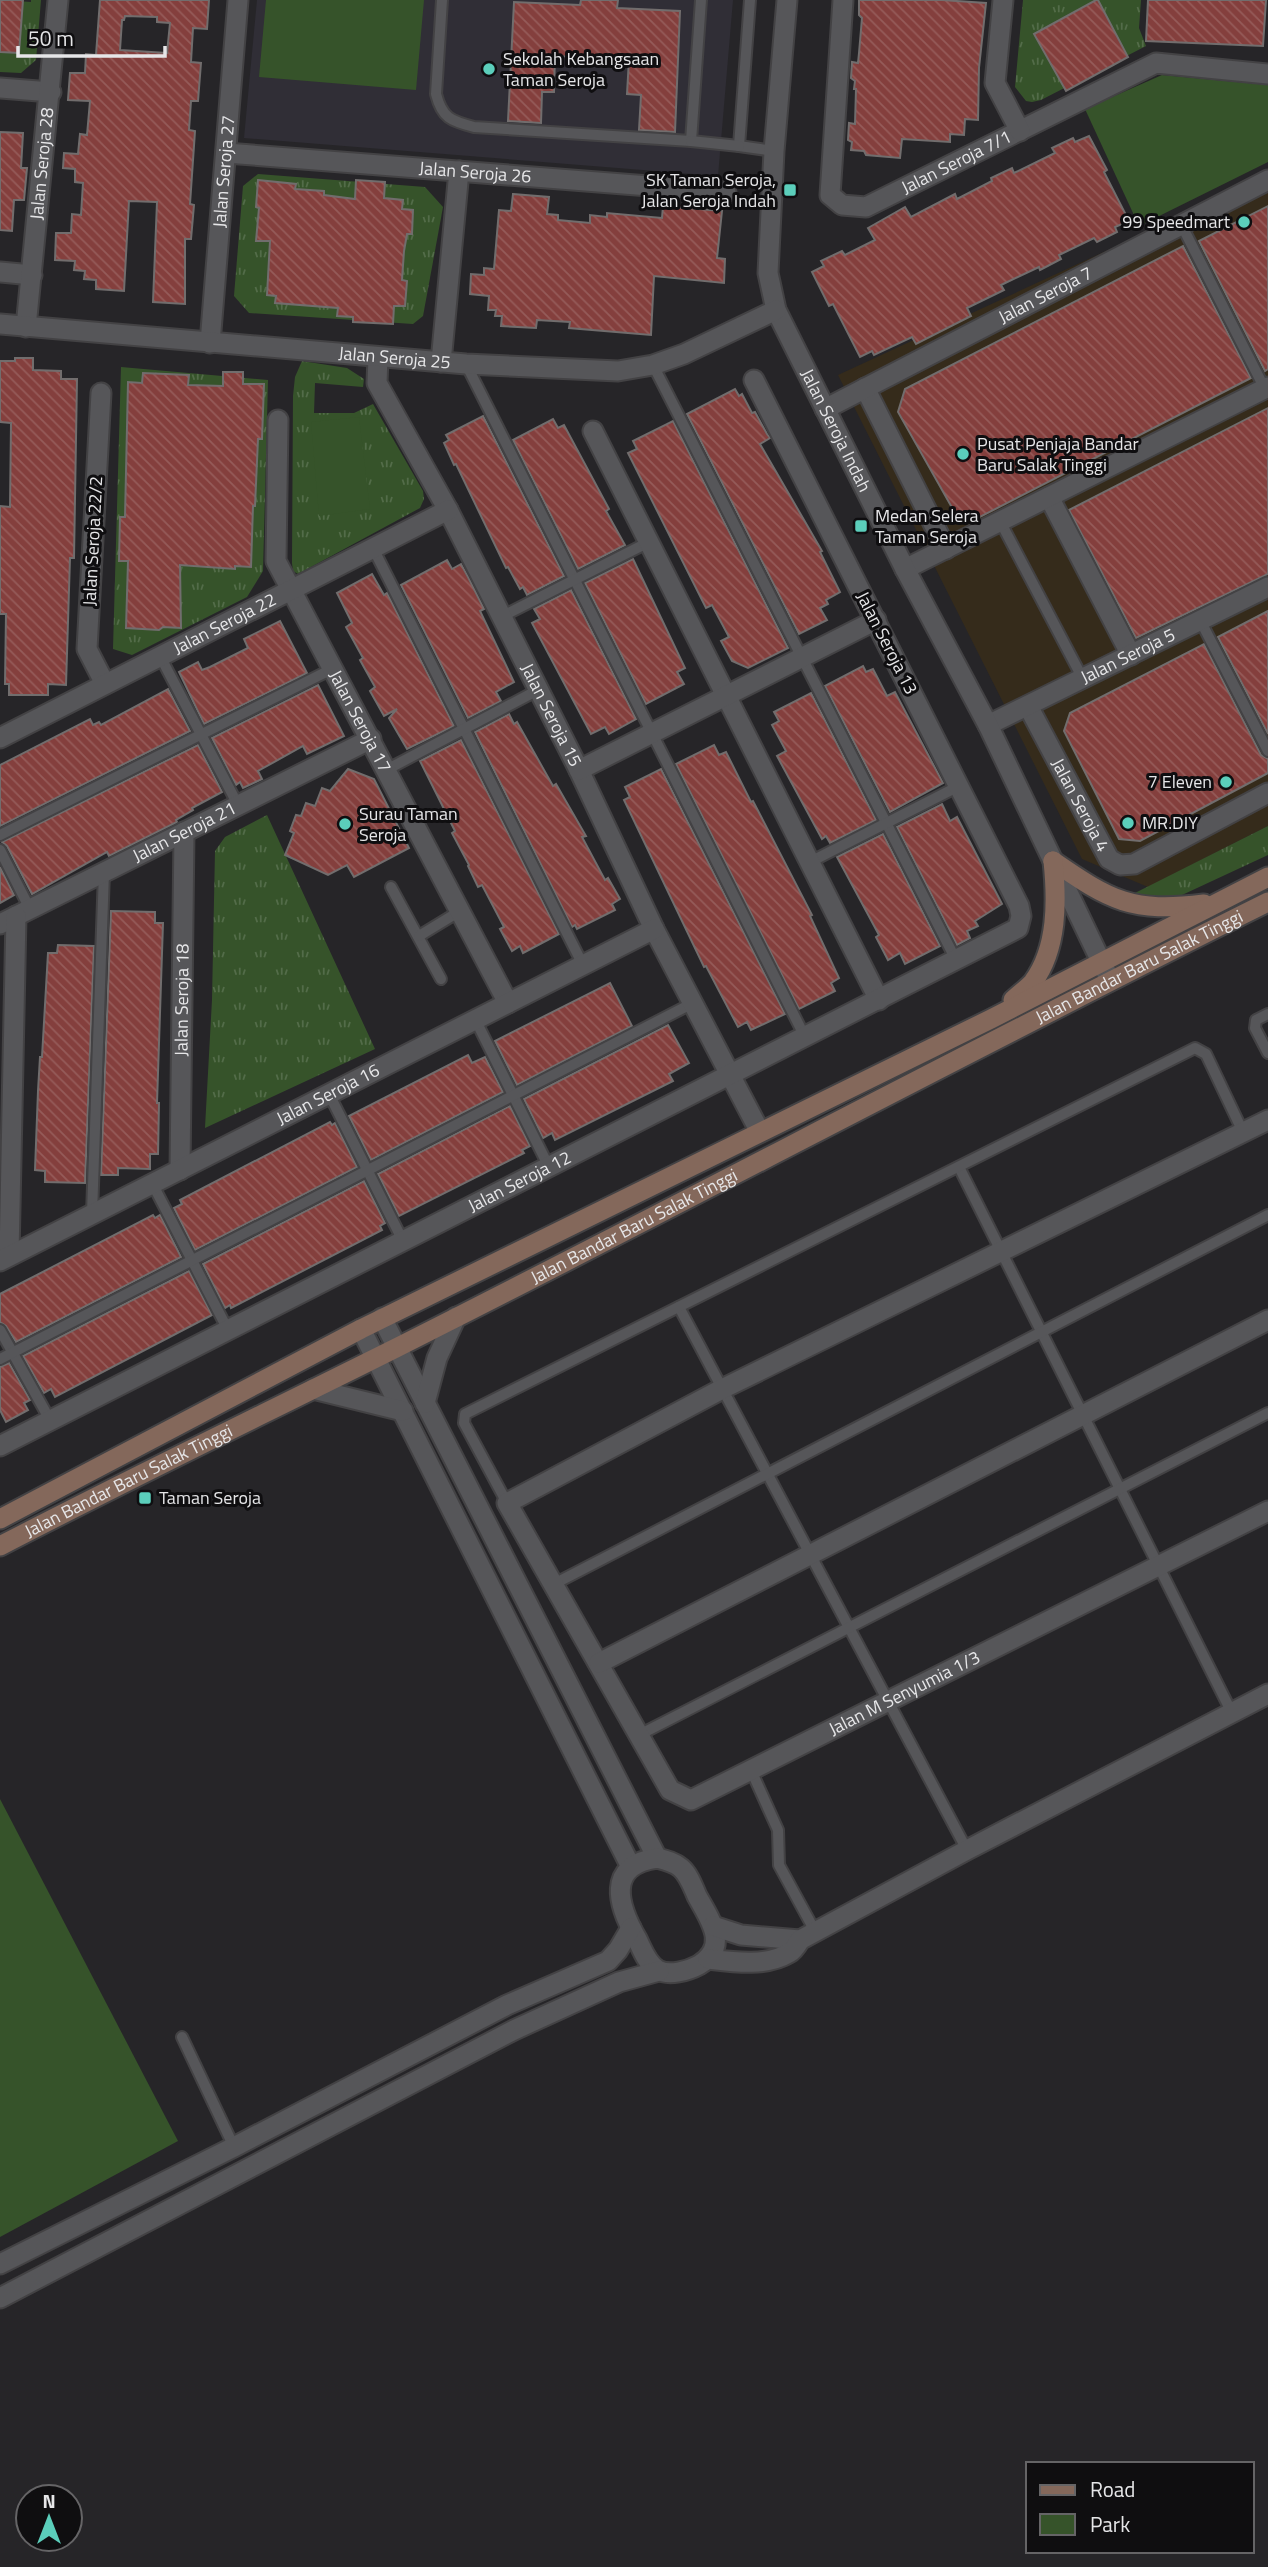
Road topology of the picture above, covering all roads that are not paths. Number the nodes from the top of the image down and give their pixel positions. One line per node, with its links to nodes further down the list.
1 (58, 0): 11 (street, Jalan Seroja 28)
2 (238, 0): 16 (street, Jalan Seroja 27)
3 (442, 0): 13 (lane)
4 (701, 0): 13 (lane)
5 (750, 0): 14 (lane)
6 (787, 0): 15 (street, Jalan Seroja Indah)
7 (843, 0): 12 (street, Jalan Seroja 7/1)
8 (1003, 0): 12 (street)
9 (1268, 74): 12 (street, Jalan Seroja 7/1)
10 (0, 88): 11 (street)
11 (51, 92): 22 (street, Jalan Seroja 28)
12 (1020, 131)
13 (691, 141): 14 (lane)
14 (739, 146): 15 (lane)
15 (774, 151): 23 (street, Jalan Seroja Indah)
16 (226, 153): 17 (street, Jalan Seroja 26); 26 (street, Jalan Seroja 27)
17 (459, 171): 19 (street, Jalan Seroja 26); 28 (street)
18 (1268, 180): 20 (street, Jalan Seroja 7)
19 (726, 192)
20 (1181, 223): 32 (street, Jalan Seroja 7); 33 (lane)
21 (0, 272): 22 (street)
22 (32, 275): 25 (street, Jalan Seroja 28)
23 (776, 310): 30 (street, Jalan Seroja 25); 35 (street, Jalan Seroja Indah)
24 (0, 324): 25 (street, Jalan Seroja 25)
25 (26, 327): 26 (street, Jalan Seroja 25)
26 (210, 343): 27 (street, Jalan Seroja 25)
27 (378, 357): 28 (street, Jalan Seroja 25); 39 (street, Jalan Seroja 15)
28 (441, 362): 29 (street, Jalan Seroja 25)
29 (466, 364): 30 (street, Jalan Seroja 25); 45 (lane)
30 (653, 365): 53 (lane)
31 (754, 380): 49 (street, Jalan Seroja 13)
32 (865, 388): 35 (street, Jalan Seroja 7); 43 (street)
33 (1267, 391): 38 (street)
34 (101, 393): 56 (street, Jalan Seroja 22/2)
35 (825, 409): 44 (street, Jalan Seroja Indah)
36 (278, 419): 47 (street, Jalan Seroja 17)
37 (593, 431): 41 (street)
38 (1049, 497): 40 (street); 51 (street)
39 (448, 510): 42 (street, Jalan Seroja 22); 48 (street, Jalan Seroja 15)
40 (1000, 522): 43 (street); 55 (lane)
41 (649, 542): 45 (lane); 58 (street)
42 (373, 548): 47 (street, Jalan Seroja 22); 61 (lane)
43 (946, 549): 44 (street)
44 (905, 569): 60 (street, Jalan Seroja Indah)
45 (575, 579): 48 (lane); 62 (lane)
46 (1268, 587): 50 (street, Jalan Seroja 5)
47 (293, 589): 52 (street, Jalan Seroja 22); 54 (street, Jalan Seroja 17)
48 (501, 617): 57 (street, Jalan Seroja 15)
49 (876, 620): 53 (street); 69 (street, Jalan Seroja 13)
50 (1200, 620): 51 (street, Jalan Seroja 5); 66 (lane)
51 (1130, 655): 55 (street, Jalan Seroja 5)
52 (160, 656): 56 (street, Jalan Seroja 22); 63 (lane)
53 (803, 656): 58 (street); 72 (lane)
54 (334, 668): 63 (lane); 65 (street, Jalan Seroja 17)
55 (1083, 679): 59 (street, Jalan Seroja 5)
56 (105, 684): 64 (street, Jalan Seroja 22)
57 (538, 690): 61 (lane); 68 (street, Jalan Seroja 15)
58 (726, 695): 62 (street); 77 (street)
59 (1028, 706): 60 (street, Jalan Seroja 5); 70 (street, Jalan Seroja 4)
60 (988, 725): 76 (street, Jalan Seroja Indah)
61 (464, 729): 67 (lane); 89 (lane)
62 (652, 733): 68 (street); 98 (lane)
63 (201, 734): 71 (lane); 74 (lane)
64 (0, 738)
65 (371, 739): 67 (street, Jalan Seroja 17); 71 (street, Jalan Seroja 21)
66 (1268, 751)
67 (386, 770): 84 (street, Jalan Seroja 17)
68 (579, 770): 86 (street, Jalan Seroja 15)
69 (959, 786): 72 (lane); 83 (street, Jalan Seroja 13)
70 (1268, 793)
71 (238, 805): 73 (street, Jalan Seroja 21)
72 (886, 823): 77 (lane); 88 (lane)
73 (184, 832): 78 (street, Jalan Seroja 21); 108 (street, Jalan Seroja 18)
74 (0, 835)
75 (0, 850): 85 (lane)
76 (1053, 861): 82 (main road); 90 (street, Jalan Seroja Indah); 97 (main road)
77 (810, 862): 92 (street)
78 (104, 872): 85 (street, Jalan Seroja 21); 111 (lane)
79 (1268, 877): 82 (main road, Jalan Bandar Baru Salak Tinggi)
80 (391, 887): 87 (lane)
81 (1268, 902): 90 (main road, Jalan Bandar Baru Salak Tinggi)
82 (1218, 903): 90 (main road, Jalan Bandar Baru Salak Tinggi)
83 (1019, 906): 88 (street, Jalan Seroja 12)
84 (460, 911): 87 (lane); 93 (street, Jalan Seroja 17)
85 (15, 916): 115 (street)
86 (654, 929): 89 (street, Jalan Seroja 16); 94 (street, Jalan Seroja 15)
87 (419, 936): 91 (lane)
88 (956, 960): 92 (street, Jalan Seroja 12)
89 (583, 965): 93 (street, Jalan Seroja 16)
90 (1106, 971): 97 (main road, Jalan Bandar Baru Salak Tinggi); 118 (main road, Jalan Bandar Baru Salak Tinggi)
91 (441, 979)
92 (879, 1000): 98 (street, Jalan Seroja 12)
93 (508, 1003): 96 (street, Jalan Seroja 16)
94 (693, 1003): 100 (street, Jalan Seroja 15); 102 (lane)
95 (1268, 1014): 99 (lane)
96 (475, 1019): 101 (street, Jalan Seroja 16); 102 (lane)
97 (991, 1019): 104 (main road, Jalan Bandar Baru Salak Tinggi)
98 (805, 1037): 100 (street, Jalan Seroja 12)
99 (1268, 1053)
100 (730, 1075): 104 (street, Jalan Seroja 15); 106 (street, Jalan Seroja 12)
101 (329, 1094): 108 (street, Jalan Seroja 16); 109 (lane)
102 (513, 1096): 106 (lane); 109 (lane)
103 (1266, 1124): 105 (street)
104 (760, 1132): 119 (main road, Jalan Bandar Baru Salak Tinggi)
105 (1242, 1132): 107 (lane); 114 (street)
106 (549, 1167): 113 (street, Jalan Seroja 12)
107 (959, 1167): 114 (lane); 117 (lane)
108 (180, 1170): 110 (street, Jalan Seroja 16)
109 (368, 1170): 113 (lane); 116 (lane)
110 (152, 1183): 111 (street, Jalan Seroja 16); 116 (lane)
111 (92, 1214): 115 (street, Jalan Seroja 16)
112 (1268, 1215): 124 (lane)
113 (403, 1241): 123 (street, Jalan Seroja 12)
114 (1001, 1252): 124 (lane); 130 (street)
115 (5, 1259)
116 (192, 1260): 123 (lane); 126 (lane)
117 (678, 1307): 130 (lane); 139 (lane)
118 (456, 1317): 125 (main road, Jalan Bandar Baru Salak Tinggi); 131 (street)
119 (382, 1318): 121 (main road, Jalan Bandar Baru Salak Tinggi); 125 (street)
120 (1268, 1320): 134 (street)
121 (361, 1329): 127 (street); 141 (main road, Jalan Bandar Baru Salak Tinggi)
122 (0, 1330): 126 (lane)
123 (229, 1330): 135 (street, Jalan Seroja 12)
124 (1041, 1332): 134 (lane); 137 (lane)
125 (397, 1347): 127 (main road, Jalan Bandar Baru Salak Tinggi); 131 (street)
126 (13, 1352): 128 (lane); 135 (lane)
127 (376, 1358): 129 (main road, Jalan Bandar Baru Salak Tinggi); 132 (street)
128 (0, 1359)
129 (313, 1388): 132 (street); 142 (main road, Jalan Bandar Baru Salak Tinggi)
130 (722, 1390): 137 (lane); 139 (street)
131 (425, 1403): 154 (street)
132 (402, 1411): 155 (street)
133 (1268, 1413): 138 (lane)
134 (1083, 1415): 138 (lane); 143 (street)
135 (50, 1420): 136 (street, Jalan Seroja 12)
136 (0, 1446)
137 (767, 1474): 143 (lane); 145 (lane)
138 (1120, 1489): 144 (lane); 146 (lane)
139 (507, 1503): 145 (street, Jalan M Senyumia 1/3)
140 (1268, 1511): 144 (street, Jalan M Senyumia 1/3)
141 (0, 1518)
142 (0, 1546)
143 (810, 1555): 146 (lane); 147 (street)
144 (1158, 1566): 149 (street, Jalan M Senyumia 1/3); 150 (lane)
145 (554, 1584): 147 (street, Jalan M Senyumia 1/3)
146 (849, 1628): 149 (lane); 151 (lane)
147 (599, 1663): 151 (street, Jalan M Senyumia 1/3)
148 (1268, 1694): 150 (street)
149 (888, 1701): 152 (street, Jalan M Senyumia 1/3); 153 (lane)
150 (1232, 1713): 153 (street)
151 (639, 1735): 152 (street, Jalan M Senyumia 1/3)
152 (751, 1770): 158 (lane)
153 (967, 1850): 158 (street)
154 (657, 1858): 155 (street); 156 (street)
155 (631, 1867): 157 (street)
156 (713, 1926): 158 (street); 159 (street)
157 (631, 1928): 160 (street); 162 (street)
158 (808, 1936): 159 (street)
159 (708, 1959): 160 (street)
160 (659, 1971): 164 (street)
161 (182, 2037): 162 (lane)
162 (234, 2147): 163 (street)
163 (0, 2264)
164 (0, 2298)

